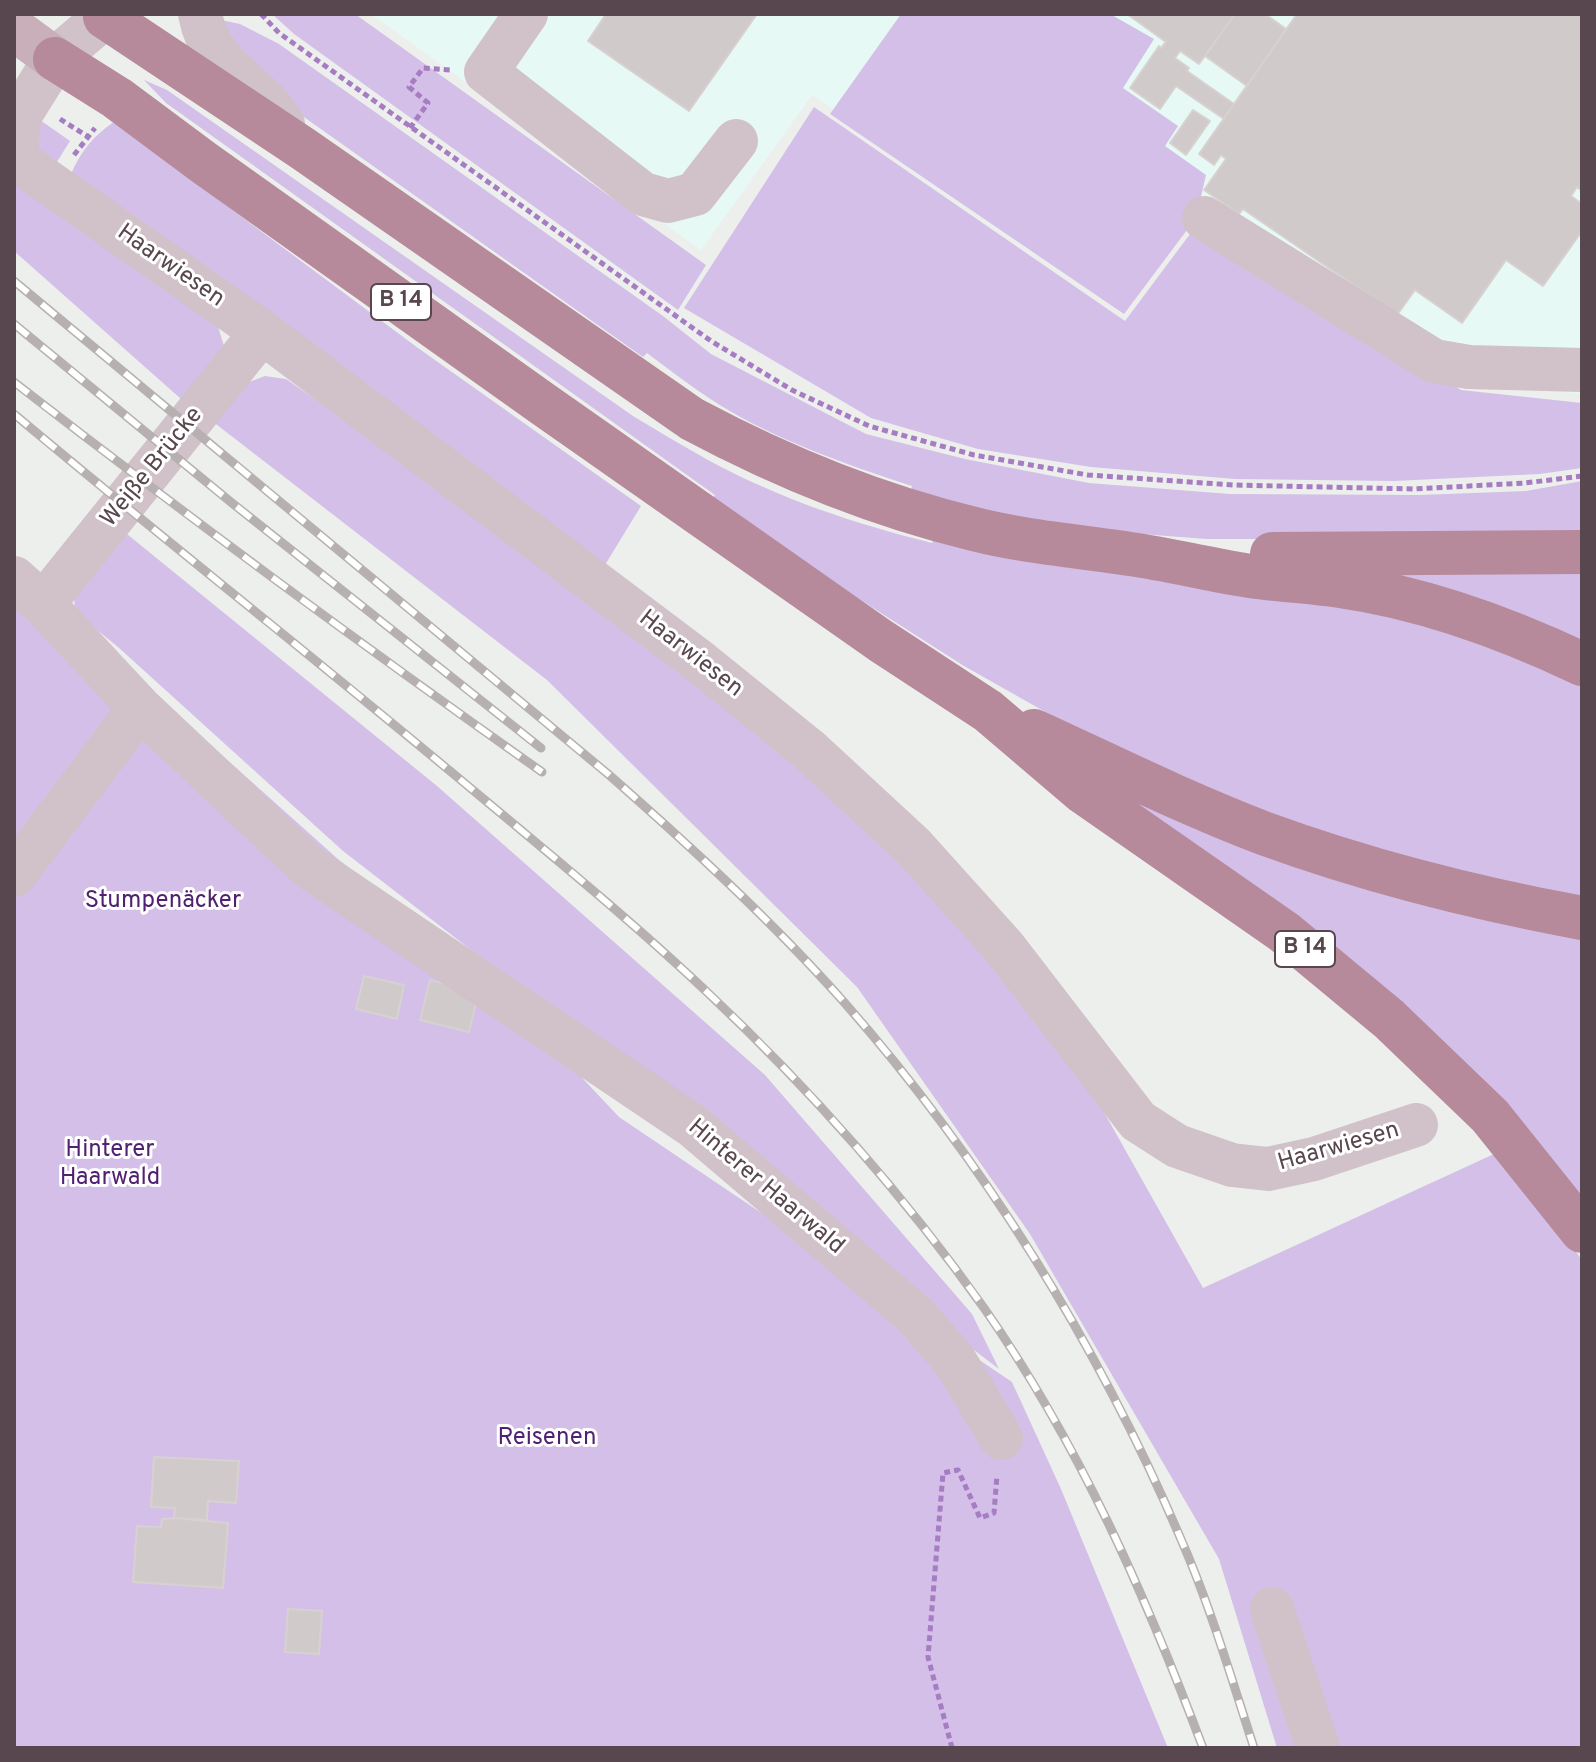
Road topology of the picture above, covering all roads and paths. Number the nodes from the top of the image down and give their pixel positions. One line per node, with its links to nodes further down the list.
1 (200, 14): 10 (street)
2 (261, 14): 8 (path)
3 (526, 14): 9 (street)
4 (95, 15): 6 (street, Haarwiesen); 10 (highway)
5 (14, 29): 6 (main road)
6 (55, 59): 12 (street, Haarwiesen); 20 (highway, B 14)
7 (423, 68): 8 (path)
8 (410, 128): 14 (path)
9 (736, 141)
10 (302, 148): 16 (highway)
11 (1204, 218): 13 (street)
12 (255, 341): 17 (street, Weiße Brücke); 23 (street, Haarwiesen)
13 (1582, 370)
14 (1582, 476)
15 (1582, 552): 16 (highway)
16 (1133, 554): 18 (highway)
17 (37, 591): 19 (street, Hinterer Haarwald)
18 (1582, 664)
19 (140, 708): 21 (street); 25 (street, Hinterer Haarwald)
20 (988, 711): 22 (highway, B 14); 24 (highway, B 14)
21 (14, 875)
22 (1582, 918)
23 (1416, 1125)
24 (1582, 1231)
25 (1001, 1438): 27 (path)
26 (1272, 1609): 28 (street)
27 (952, 1748)
28 (1318, 1748)

